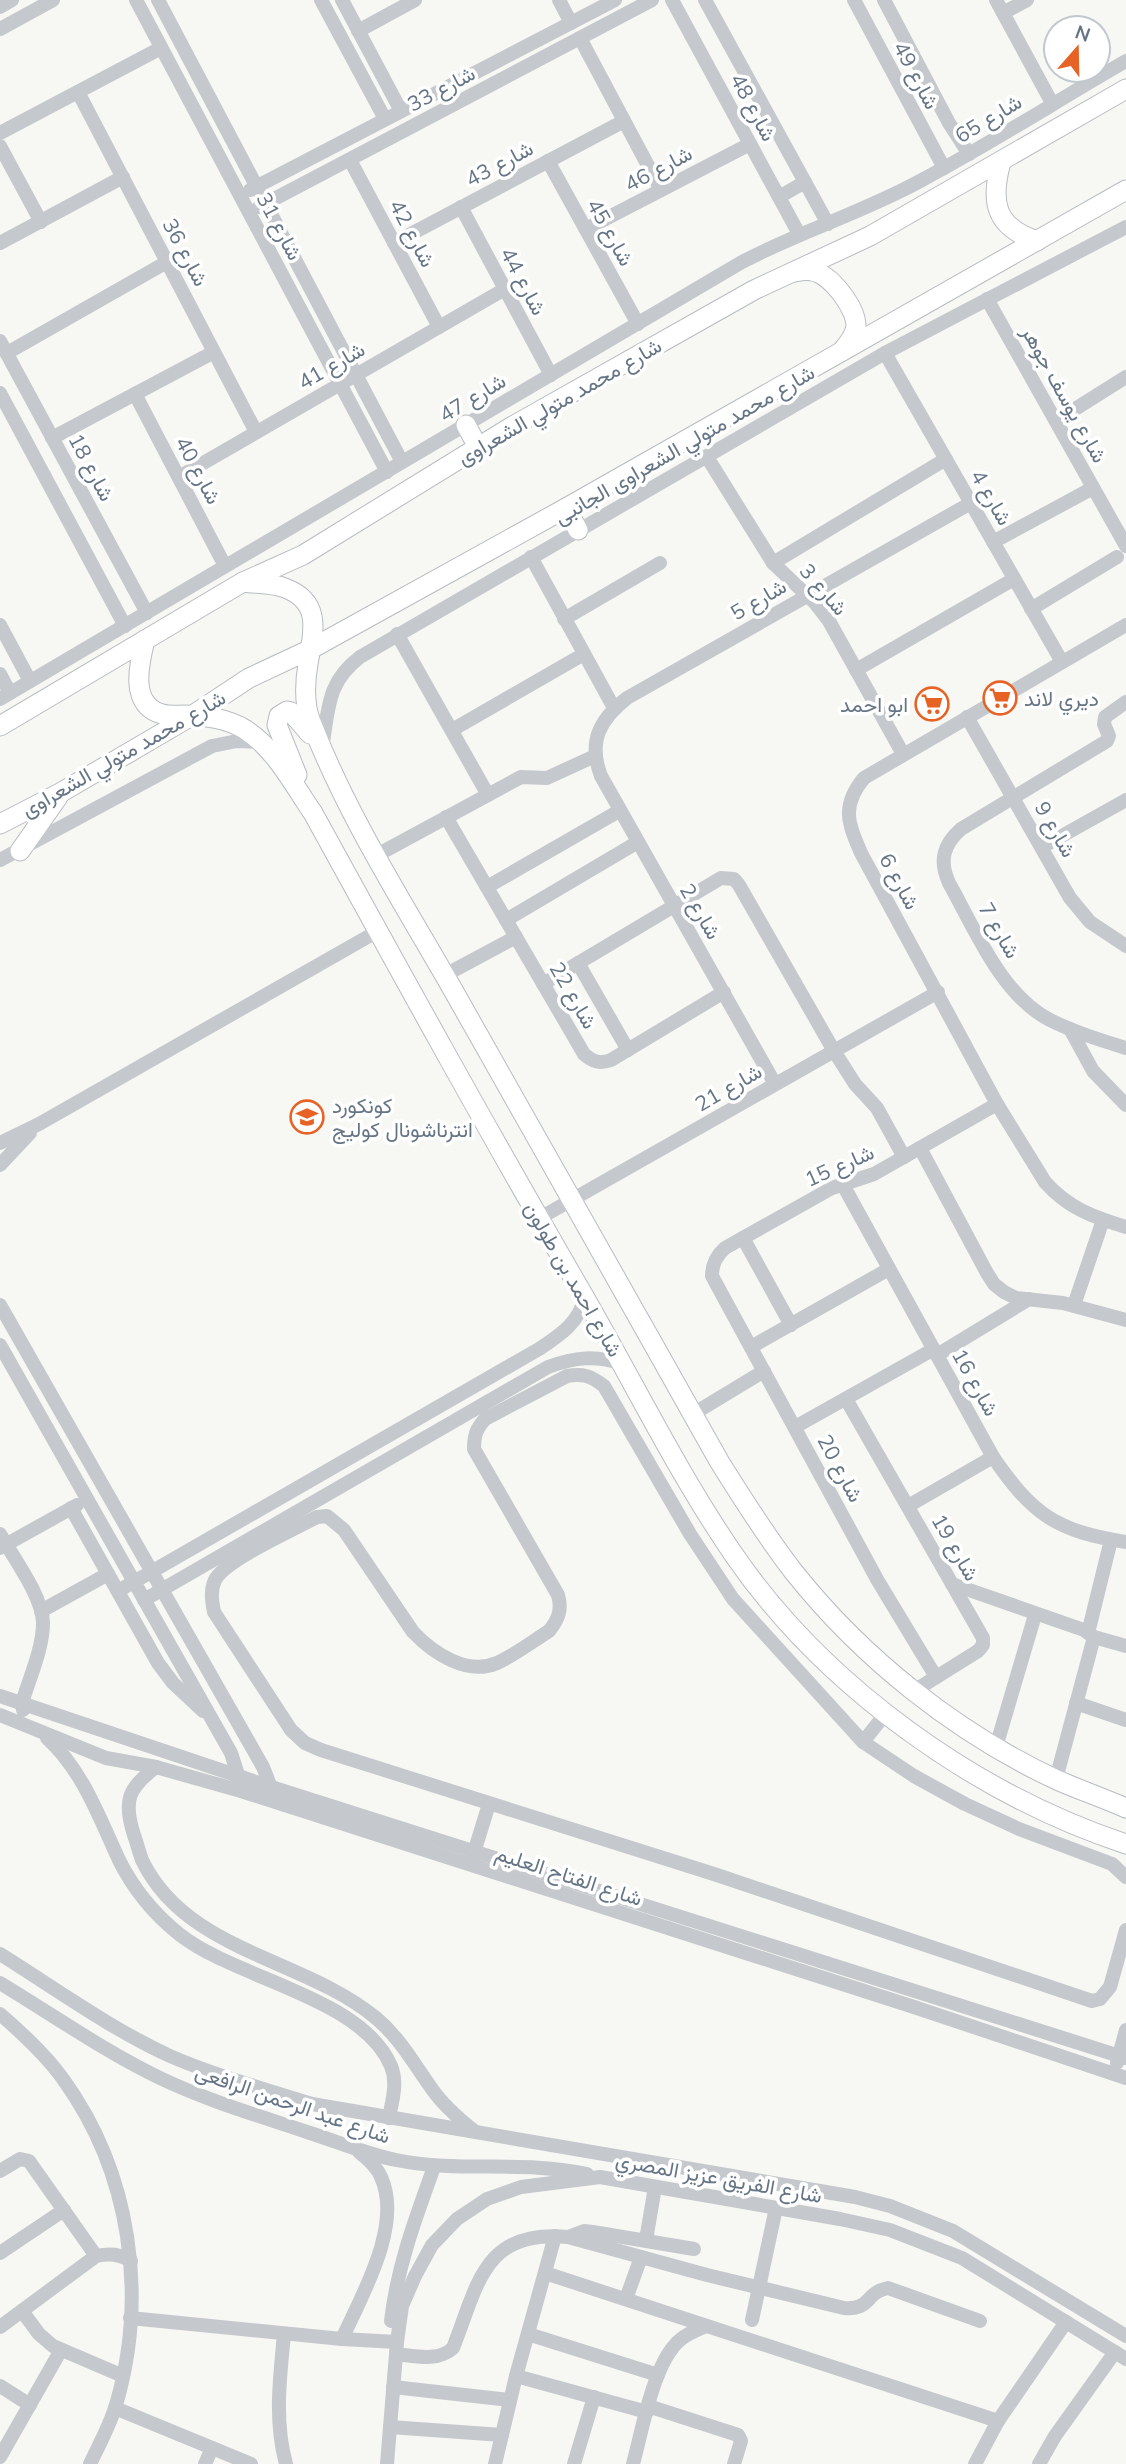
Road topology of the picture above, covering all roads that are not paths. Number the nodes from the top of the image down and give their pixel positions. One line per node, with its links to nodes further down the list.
1 (12, 0): 17 (street)
2 (53, 0): 19 (street)
3 (135, 0): 22 (street, شارع 31)
4 (158, 0): 42 (street, شارع 31)
5 (321, 0): 28 (street)
6 (342, 0): 20 (street)
7 (415, 0): 20 (street)
8 (559, 0): 18 (street)
9 (615, 0): 18 (street, شارع 33)
10 (652, 0): 21 (street, شارع 33)
11 (672, 0): 33 (street, شارع 48)
12 (705, 0): 41 (street, شارع 48)
13 (854, 0): 32 (street, شارع 49)
14 (884, 0): 30 (street, شارع 49)
15 (1027, 0): 16 (street)
16 (999, 6): 26 (street)
17 (0, 7)
18 (571, 23): 27 (street, شارع 33)
19 (0, 29)
20 (358, 30): 27 (street)
21 (580, 38): 29 (street); 36 (street, شارع 33)
22 (161, 48): 25 (street); 45 (street, شارع 31)
23 (1126, 61): 26 (street, شارع 65)
24 (1126, 89): 38 (street, شارع محمد متولي الشعراوى)
25 (78, 92): 31 (street); 40 (street, شارع 36)
26 (1052, 103): 35 (street, شارع 65)
27 (401, 111): 28 (street, شارع 33)
28 (385, 119): 42 (street, شارع 33)
29 (624, 121): 37 (street, شارع 43); 43 (street)
30 (949, 123): 32 (street); 35 (street, شارع 49)
31 (0, 133)
32 (926, 136): 39 (street, شارع 49)
33 (750, 144): 43 (street, شارع 46); 46 (street, شارع 48)
34 (0, 146): 50 (street)
35 (969, 154): 39 (street, شارع 65)
36 (350, 160): 47 (street, شارع 33); 57 (street, شارع 42)
37 (548, 161): 48 (street, شارع 43); 53 (street, شارع 45)
38 (1001, 162): 55 (street); 59 (street, شارع محمد متولي الشعراوى)
39 (944, 168): 51 (street, شارع 47)
40 (122, 177): 50 (street); 58 (street, شارع 36)
41 (805, 182): 46 (street); 51 (street, شارع 48)
42 (256, 187): 45 (street, شارع 33); 47 (street, شارع 31)
43 (661, 190): 53 (street, شارع 46)
44 (1126, 190): 55 (street, شارع محمد متولي الشعراوى)
45 (240, 195): 49 (street, شارع 31)
46 (779, 197): 54 (street, شارع 48)
47 (265, 204): 49 (street, شارع 33); 69 (street, شارع 31)
48 (461, 207): 57 (street, شارع 43); 60 (street, شارع 44)
49 (249, 213): 71 (street, شارع 31)
50 (41, 222): 56 (street)
51 (828, 224): 54 (street, شارع 47)
52 (1126, 227): 61 (street, شارع محمد متولي الشعراوى الجانبى)
53 (586, 229): 62 (street, شارع 45)
54 (799, 234): 62 (street, شارع 47)
55 (1037, 241): 66 (street, شارع محمد متولي الشعراوى)
56 (0, 243)
57 (394, 243): 63 (street, شارع 42)
58 (167, 262): 64 (street); 65 (street, شارع 36)
59 (793, 272): 66 (street); 78 (street, شارع محمد متولي الشعراوى)
60 (505, 289): 63 (street, شارع 41); 68 (street, شارع 44)
61 (987, 299): 67 (street, شارع محمد متولي الشعراوى الجانبى); 74 (street, شارع يوسف جوهر)
62 (638, 324): 68 (street, شارع 47)
63 (439, 327): 69 (street, شارع 41)
64 (3, 347): 77 (street, شارع 18)
65 (214, 352): 73 (street); 76 (street, شارع 36)
66 (842, 352): 86 (street, شارع محمد متولي الشعراوى)
67 (885, 353): 79 (street, شارع محمد متولي الشعراوى الجانبى); 80 (street, شارع 4)
68 (551, 374): 75 (street, شارع 47)
69 (356, 375): 71 (street, شارع 41); 81 (street, شارع 31)
70 (1126, 377): 74 (street)
71 (340, 384): 76 (street, شارع 41); 82 (street, شارع 31)
72 (0, 393): 102 (street)
73 (135, 394): 77 (street); 83 (street, شارع 40)
74 (1056, 421): 84 (street, شارع يوسف جوهر)
75 (466, 425): 78 (street); 81 (street, شارع 47)
76 (256, 432): 83 (street, شارع 41)
77 (52, 438): 98 (street, شارع 18)
78 (478, 447): 95 (street, شارع محمد متولي الشعراوى)
79 (706, 457): 87 (street, شارع محمد متولي الشعراوى الجانبى); 91 (street, شارع 3)
80 (946, 459): 85 (street, شارع 4); 91 (street)
81 (402, 462): 82 (street, شارع 47)
82 (387, 472): 93 (street, شارع 47)
83 (179, 477): 93 (street, شارع 40)
84 (1093, 488): 88 (street); 89 (street, شارع يوسف جوهر)
85 (971, 503): 88 (street, شارع 4); 96 (street, شارع 5)
86 (566, 508): 87 (street); 105 (street, شارع محمد متولي الشعراوى)
87 (578, 530): 90 (street, شارع محمد متولي الشعراوى الجانبى)
88 (993, 542): 94 (street, شارع 4)
89 (1122, 542): 97 (street)
90 (531, 557): 99 (street); 103 (street, شارع محمد متولي الشعراوى الجانبى)
91 (773, 562): 96 (street, شارع 3)
92 (660, 564): 99 (street)
93 (225, 566): 98 (street, شارع 47)
94 (1014, 579): 97 (street, شارع 4); 108 (street)
95 (243, 582): 104 (street, شارع محمد متولي الشعراوى); 105 (street, شارع احمد بن طولون)
96 (807, 595): 108 (street, شارع 3); 113 (street, شارع 5)
97 (1031, 609): 107 (street, شارع 4)
98 (146, 613): 102 (street, شارع 47)
99 (565, 619): 106 (street)
100 (0, 625): 110 (street)
101 (1126, 625): 107 (street, شارع 6)
102 (125, 626): 110 (street, شارع 47)
103 (397, 634): 117 (street); 119 (street, شارع محمد متولي الشعراوى الجانبى)
104 (145, 640): 114 (street, شارع احمد بن طولون); 116 (street, شارع محمد متولي الشعراوى)
105 (311, 649): 114 (street, شارع محمد متولي الشعراوى); 119 (street, شارع احمد بن طولون)
106 (584, 654): 113 (street); 117 (street)
107 (1062, 662): 115 (street, شارع 6)
108 (856, 670): 120 (street, شارع 3)
109 (0, 674): 111 (street)
110 (30, 681): 111 (street, شارع 47)
111 (5, 696)
112 (1126, 702): 124 (street, شارع 7)
113 (614, 708): 121 (street, شارع 5)
114 (193, 715): 118 (street, شارع احمد بن طولون); 122 (street, شارع محمد متولي الشعراوى)
115 (967, 717): 120 (street, شارع 6); 124 (street, شارع 9)
116 (0, 726)
117 (452, 730): 123 (street)
118 (261, 742): 127 (street, شارع احمد بن طولون); 132 (street)
119 (321, 749): 127 (street); 133 (street, شارع احمد بن طولون)
120 (903, 754): 145 (street, شارع 6)
121 (595, 756): 123 (street); 126 (street, شارع 2)
122 (60, 793): 129 (street, شارع محمد متولي الشعراوى); 132 (street)
123 (488, 794): 128 (street)
124 (1013, 798): 131 (street, شارع 9); 146 (street, شارع 7)
125 (1126, 800): 131 (street)
126 (619, 811): 130 (street, شارع 2); 135 (street)
127 (313, 813): 138 (street, شارع احمد بن طولون)
128 (446, 817): 133 (street); 135 (street, شارع 22)
129 (0, 824)
130 (638, 842): 136 (street, شارع 2); 137 (street)
131 (1042, 847): 140 (street, شارع 9)
132 (20, 851): 134 (street)
133 (377, 855): 142 (street, شارع احمد بن طولون)
134 (0, 860)
135 (487, 887): 137 (street, شارع 22)
136 (674, 905): 141 (street); 144 (street, شارع 2); 149 (street)
137 (506, 920): 139 (street, شارع 22)
138 (378, 931): 153 (street); 160 (street, شارع احمد بن طولون)
139 (516, 937): 142 (street); 143 (street, شارع 22)
140 (1126, 946)
141 (578, 963): 143 (street); 148 (street)
142 (445, 975): 159 (street, شارع احمد بن طولون)
143 (544, 984): 148 (street, شارع 22)
144 (724, 992): 148 (street, شارع 22); 150 (street, شارع 2)
145 (938, 992): 149 (street, شارع 21); 151 (street, شارع 6)
146 (1070, 1030): 147 (street, شارع 7); 152 (street)
147 (1126, 1048)
148 (628, 1050)
149 (834, 1051): 150 (street, شارع 21); 156 (street)
150 (775, 1084): 159 (street, شارع 21)
151 (998, 1104): 155 (street, شارع 15); 161 (street, شارع 6)
152 (1126, 1105)
153 (39, 1124): 154 (street); 157 (street)
154 (0, 1143)
155 (920, 1148): 156 (street, شارع 15); 167 (street)
156 (904, 1157): 158 (street, شارع 15)
157 (0, 1165)
158 (842, 1183): 163 (street, شارع 15); 164 (street, شارع 16)
159 (571, 1200): 160 (street, شارع 21); 178 (street, شارع احمد بن طولون)
160 (538, 1219): 166 (street, شارع احمد بن طولون)
161 (1103, 1220): 162 (street, شارع 6); 169 (street)
162 (1126, 1227)
163 (743, 1238): 165 (street, شارع 15); 171 (street)
164 (890, 1269): 171 (street); 174 (street, شارع 16)
165 (712, 1276): 173 (street, شارع 20)
166 (585, 1297): 175 (street, شارع احمد بن طولون); 186 (street)
167 (1029, 1300): 169 (street); 174 (street)
168 (0, 1306): 186 (street)
169 (1074, 1306): 170 (street)
170 (1126, 1320)
171 (791, 1325): 173 (street)
172 (0, 1345): 181 (street)
173 (751, 1347): 176 (street, شارع 20)
174 (935, 1352): 177 (street); 180 (street, شارع 16)
175 (624, 1364): 191 (street); 202 (street, شارع احمد بن طولون)
176 (764, 1371): 178 (street); 179 (street, شارع 20)
177 (846, 1399): 179 (street); 182 (street, شارع 19)
178 (693, 1414): 198 (street, شارع احمد بن طولون)
179 (795, 1427): 197 (street, شارع 20)
180 (993, 1457): 182 (street); 184 (street, شارع 16)
181 (88, 1499): 183 (street); 188 (street)
182 (908, 1506): 189 (street, شارع 19)
183 (71, 1508): 185 (street); 187 (street)
184 (1119, 1541): 195 (street)
185 (2, 1542): 193 (street)
186 (150, 1572): 188 (street); 191 (street)
187 (108, 1574): 190 (street); 193 (street)
188 (134, 1581): 190 (street); 192 (street)
189 (952, 1584): 194 (street); 197 (street, شارع 19)
190 (118, 1591): 204 (street)
191 (161, 1591): 192 (street); 213 (street)
192 (145, 1600): 204 (street)
193 (41, 1611): 200 (street)
194 (1035, 1615): 195 (street); 208 (street)
195 (1091, 1635): 196 (street); 201 (street)
196 (1126, 1646)
197 (936, 1677): 198 (street, شارع 19)
198 (914, 1691): 208 (street, شارع احمد بن طولون)
199 (0, 1696): 200 (street, شارع الفتاح العليم)
200 (22, 1703): 206 (street); 210 (street, شارع الفتاح العليم)
201 (1076, 1703): 205 (street); 211 (street)
202 (886, 1713): 207 (street); 216 (street, شارع احمد بن طولون)
203 (0, 1715): 206 (street, شارع الفتاح العليم)
204 (210, 1716): 210 (street)
205 (1126, 1720)
206 (32, 1727): 209 (street, شارع الفتاح العليم); 227 (street)
207 (863, 1742): 214 (street); 218 (street)
208 (996, 1747): 211 (street, شارع احمد بن طولون)
209 (156, 1767): 212 (street, شارع الفتاح العليم); 229 (street)
210 (239, 1775): 212 (street); 213 (street, شارع الفتاح العليم)
211 (1056, 1779): 215 (street, شارع احمد بن طولون)
212 (241, 1791): 213 (street, شارع الفتاح العليم)
213 (271, 1794): 217 (street, شارع الفتاح العليم)
214 (489, 1804): 217 (street); 219 (street)
215 (1126, 1808)
216 (1126, 1844)
217 (472, 1858): 224 (street, شارع الفتاح العليم); 225 (street, شارع الفتاح العليم)
218 (1126, 1877)
219 (1126, 1930)
220 (0, 1954): 226 (street, شارع عبد الرحمن الرافعى)
221 (0, 1983): 228 (street, شارع عبد الرحمن الرافعى)
222 (0, 2014): 245 (street)
223 (1126, 2030): 224 (street)
224 (1122, 2057): 225 (street)
225 (1120, 2076)
226 (312, 2104): 227 (street, شارع الفريق عزيز المصري); 228 (street)
227 (388, 2118): 229 (street, شارع الفريق عزيز المصري)
228 (304, 2131): 231 (street, شارع عبد الرحمن الرافعى)
229 (474, 2131): 230 (street, شارع الفريق عزيز المصري)
230 (498, 2136): 232 (street); 258 (street, شارع الفريق عزيز المصري)
231 (353, 2147): 233 (street, شارع عبد الرحمن الرافعى); 259 (street)
232 (504, 2166): 233 (street, شارع عبد الرحمن الرافعى); 235 (street, شارع عبد الرحمن الرافعى)
233 (434, 2167): 260 (street)
234 (0, 2171): 238 (street)
235 (600, 2177): 236 (street, شارع الفريق عزيز المصري); 260 (street, شارع الفريق عزيز المصري)
236 (655, 2187): 237 (street, شارع الفريق عزيز المصري); 240 (street)
237 (776, 2208): 247 (street); 253 (street, شارع الفريق عزيز المصري)
238 (64, 2210): 242 (street); 243 (street)
239 (562, 2237): 240 (street); 244 (street); 246 (street); 260 (street)
240 (646, 2240): 241 (street)
241 (694, 2249)
242 (0, 2253)
243 (96, 2256): 245 (street); 249 (street)
244 (642, 2257): 247 (street); 248 (street)
245 (131, 2261): 250 (street)
246 (545, 2273): 248 (street); 257 (street)
247 (759, 2288): 251 (street); 252 (street)
248 (626, 2299): 254 (street)
249 (22, 2311): 255 (street); 261 (street)
250 (130, 2318): 256 (street); 264 (street)
251 (752, 2320)
252 (981, 2321)
253 (1066, 2322): 262 (street, شارع الفريق عزيز المصري); 273 (street)
254 (706, 2326): 263 (street); 273 (street)
255 (0, 2327)
256 (284, 2334): 259 (street); 282 (street)
257 (528, 2334): 263 (street); 265 (street)
258 (1126, 2336)
259 (342, 2339): 260 (street)
260 (396, 2348): 267 (street, شارع الفريق عزيز المصري)
261 (61, 2350): 264 (street); 270 (street)
262 (1120, 2355): 288 (street)
263 (658, 2375): 272 (street)
264 (123, 2376): 271 (street)
265 (516, 2376): 268 (street); 269 (street)
266 (0, 2386): 270 (street)
267 (393, 2387): 269 (street); 274 (street, شارع الفريق عزيز المصري)
268 (594, 2397): 272 (street); 284 (street)
269 (510, 2400): 275 (street)
270 (30, 2405): 277 (street)
271 (115, 2408): 276 (street); 279 (street)
272 (648, 2409): 285 (street); 286 (street)
273 (998, 2421): 287 (street)
274 (390, 2427): 275 (street); 283 (street, شارع الفريق عزيز المصري)
275 (502, 2435): 278 (street)
276 (212, 2448): 280 (street); 281 (street)
277 (0, 2457)
278 (498, 2463)
279 (90, 2464)
280 (205, 2464)
281 (251, 2464)
282 (286, 2464)
283 (387, 2464)
284 (574, 2464)
285 (633, 2464)
286 (734, 2464)
287 (975, 2464)
288 (1039, 2464)

